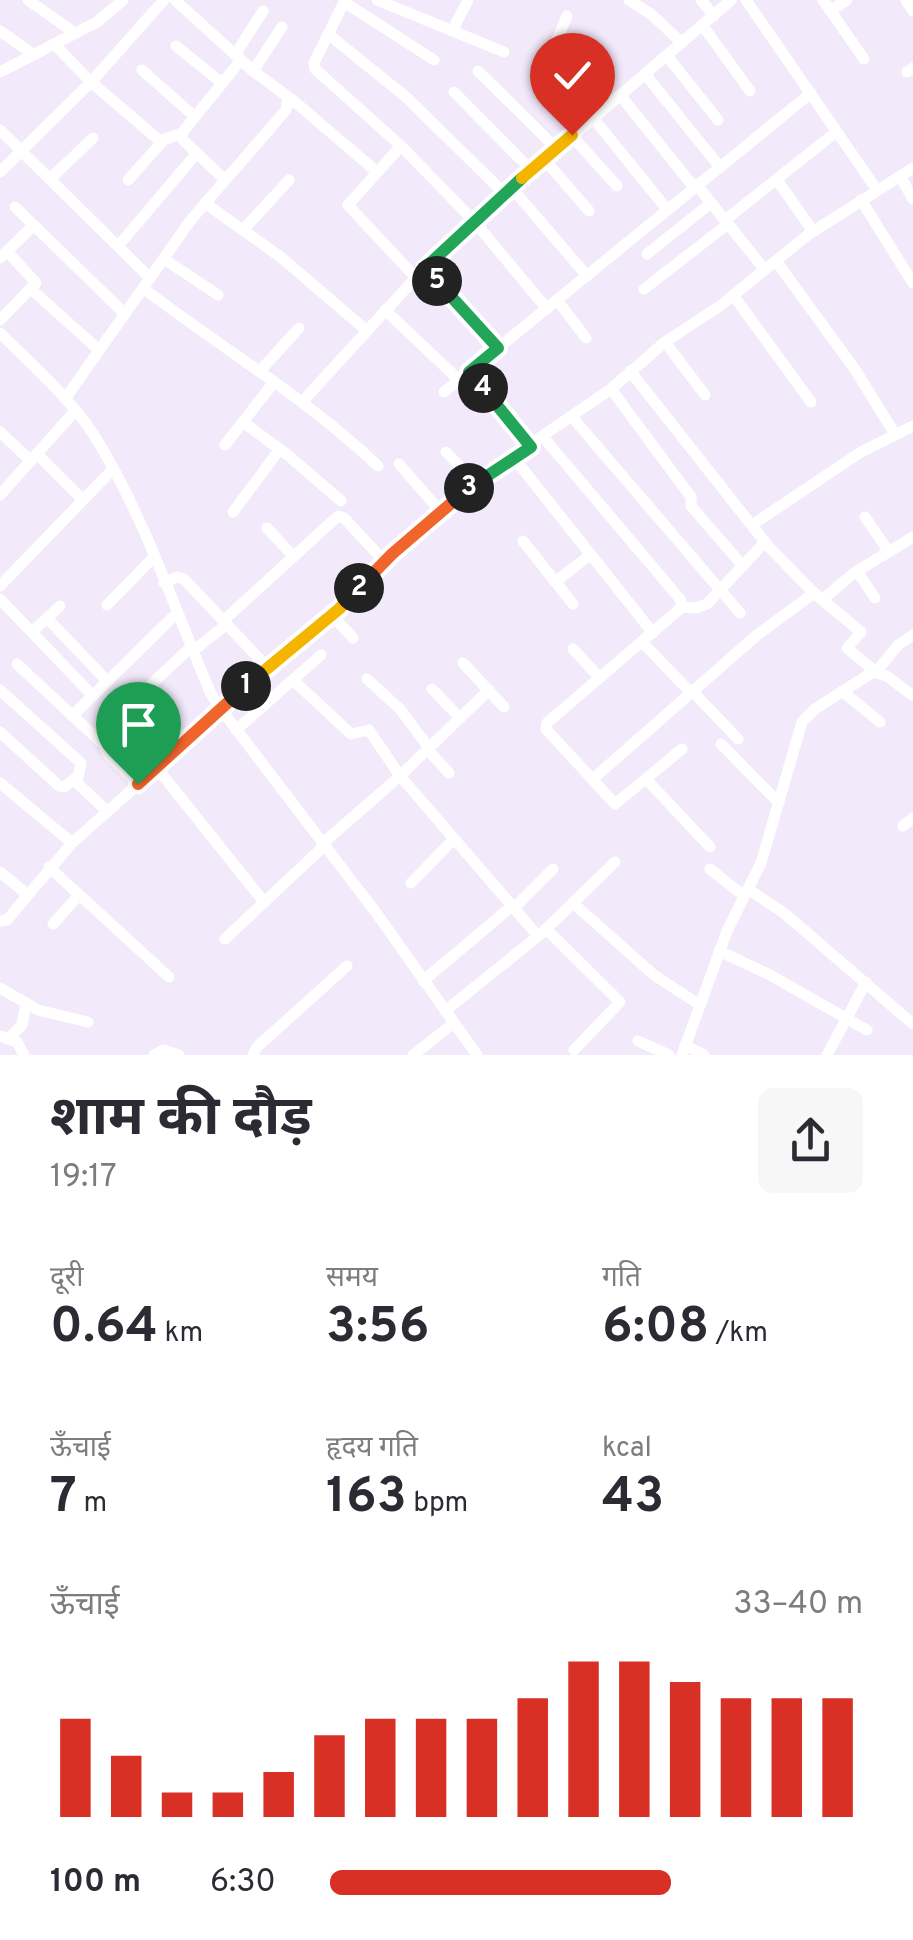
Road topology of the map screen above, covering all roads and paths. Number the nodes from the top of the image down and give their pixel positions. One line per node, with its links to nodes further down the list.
1 (28, 0): 20 (street)
2 (123, 0): 20 (street)
3 (377, 0): 22 (street)
4 (468, 0): 22 (street)
5 (629, 0): 25 (street)
6 (701, 0): 17 (street)
7 (731, 0): 17 (street)
8 (746, 0): 42 (street)
9 (848, 0): 13 (street)
10 (906, 0): 14 (street)
11 (172, 1): 30 (street); 38 (street)
12 (344, 1): 23 (street); 32 (street)
13 (827, 6): 31 (street)
14 (913, 10)
15 (263, 11): 30 (street)
16 (567, 16): 46 (street)
17 (714, 16): 18 (street)
18 (703, 26): 25 (street); 40 (street)
19 (282, 27): 34 (street)
20 (86, 28): 24 (street)
21 (0, 30): 28 (street)
22 (452, 30): 27 (street)
23 (328, 34): 54 (street); 72 (street)
24 (54, 44): 28 (street); 38 (street)
25 (682, 44): 29 (street)
26 (176, 46): 39 (street)
27 (504, 52)
28 (34, 54): 36 (street)
29 (667, 56): 37 (street); 47 (street)
30 (238, 57): 34 (street); 39 (street)
31 (864, 59)
32 (434, 60)
33 (142, 70): 45 (street)
34 (253, 71): 44 (street)
35 (478, 71): 55 (street)
36 (0, 72)
37 (645, 74): 43 (street); 59 (street)
38 (90, 82): 53 (street); 56 (street)
39 (222, 82): 45 (street)
40 (750, 91)
41 (454, 92): 61 (street)
42 (811, 93): 49 (street); 59 (street)
43 (620, 95): 46 (street); 70 (street)
44 (295, 102): 63 (street); 67 (street)
45 (195, 116): 50 (street)
46 (590, 120): 51 (street); 79 (street)
47 (718, 120)
48 (0, 130): 56 (street)
49 (836, 133): 69 (street); 73 (street)
50 (182, 134): 53 (street); 57 (street)
51 (572, 135): 55 (street); 71 (street)
52 (93, 138): 65 (street)
53 (162, 142): 66 (street)
54 (402, 146): 63 (street); 81 (street)
55 (556, 148): 58 (street)
56 (21, 150): 62 (street); 65 (street)
57 (197, 153): 67 (street); 86 (street)
58 (544, 158): 61 (street); 80 (street)
59 (719, 166): 70 (street)
60 (913, 168): 64 (street)
61 (531, 170): 72 (street)
62 (0, 172)
63 (377, 172): 91 (street)
64 (900, 176): 73 (street); 75 (street)
65 (50, 179): 86 (street)
66 (128, 180)
67 (226, 180): 76 (street)
68 (289, 180): 84 (street)
69 (777, 180): 82 (street); 85 (street)
70 (695, 185): 77 (street); 79 (street)
71 (616, 186)
72 (507, 190): 81 (street); 92 (street)
73 (877, 190): 74 (street)
74 (861, 200): 85 (street); 93 (street)
75 (913, 200)
76 (205, 203): 84 (street); 89 (street)
77 (711, 203): 82 (street); 88 (street)
78 (15, 207): 83 (street)
79 (666, 208): 92 (street)
80 (588, 211)
81 (474, 220): 91 (street); 99 (street)
82 (727, 222): 90 (street); 95 (street)
83 (34, 225): 87 (street); 101 (street)
84 (243, 230): 104 (street)
85 (813, 232): 90 (street)
86 (118, 246): 94 (street)
87 (3, 252): 96 (street)
88 (647, 254)
89 (164, 258): 94 (street); 97 (street)
90 (770, 266): 98 (street); 125 (street)
91 (420, 273): 100 (street); 108 (street)
92 (588, 276): 99 (street)
93 (913, 282)
94 (146, 283): 101 (street); 111 (street)
95 (644, 288)
96 (31, 289): 102 (street); 109 (street)
97 (218, 295)
98 (733, 295): 107 (street); 119 (street)
99 (552, 304): 106 (street); 108 (street)
100 (385, 310): 104 (street); 112 (street)
101 (125, 314): 109 (street)
102 (0, 320)
103 (298, 328): 111 (street)
104 (366, 330): 118 (street)
105 (0, 333): 117 (street)
106 (586, 338)
107 (665, 342): 110 (street); 116 (street)
108 (498, 348): 112 (street)
109 (99, 350): 117 (street)
110 (630, 371): 114 (street); 143 (street)
111 (259, 372): 113 (street)
112 (464, 376): 115 (street); 128 (street)
113 (274, 382): 118 (street); 122 (street)
114 (611, 390): 121 (street); 153 (street)
115 (444, 392)
116 (706, 395)
117 (65, 399): 120 (street)
118 (302, 402): 134 (street)
119 (812, 402)
120 (75, 412): 131 (street); 135 (street)
121 (572, 417): 126 (street); 158 (street)
122 (243, 422): 127 (street); 129 (street)
123 (913, 426): 125 (street)
124 (0, 432): 131 (street)
125 (895, 434): 143 (street)
126 (544, 438): 128 (street); 165 (street)
127 (225, 445)
128 (531, 447): 132 (street)
129 (280, 449): 139 (street); 140 (street)
130 (446, 452): 136 (street)
131 (34, 458): 137 (street); 138 (street)
132 (514, 458): 136 (street); 150 (street)
133 (399, 464): 141 (street)
134 (378, 466)
135 (112, 469): 138 (street); 151 (street)
136 (476, 482): 141 (street)
137 (0, 495)
138 (83, 500): 157 (street)
139 (341, 501)
140 (232, 512)
141 (441, 512): 152 (street)
142 (865, 517): 148 (street)
143 (752, 525): 147 (street)
144 (267, 528): 149 (street)
145 (913, 537): 148 (street)
146 (523, 541): 156 (street)
147 (765, 542): 153 (street); 159 (street)
148 (889, 552): 154 (street)
149 (292, 555): 152 (street); 170 (street)
150 (590, 555): 156 (street); 172 (street)
151 (153, 558): 155 (street); 162 (street)
152 (384, 562): 168 (street)
153 (744, 566): 158 (street)
154 (858, 571): 159 (street); 160 (street)
155 (164, 582): 166 (street); 170 (street)
156 (555, 582): 163 (street)
157 (0, 586)
158 (720, 591): 165 (street); 167 (street)
159 (818, 596): 182 (street); 191 (street)
160 (875, 598)
161 (0, 599): 171 (street)
162 (107, 604)
163 (573, 604)
164 (60, 606): 169 (street)
165 (682, 608): 172 (street)
166 (176, 613): 176 (street); 186 (street)
167 (740, 614)
168 (332, 615): 173 (street); 181 (street)
169 (47, 618): 171 (street); 186 (street)
170 (225, 622): 176 (street); 181 (street)
171 (32, 632): 193 (street)
172 (653, 633): 175 (street)
173 (353, 638)
174 (911, 638): 182 (street)
175 (642, 642): 183 (street); 191 (street)
176 (192, 649): 192 (street); 196 (street)
177 (572, 650): 183 (street)
178 (321, 655): 185 (street)
179 (463, 663): 189 (street)
180 (17, 664): 197 (street)
181 (268, 668): 196 (street)
182 (876, 672): 190 (street); 194 (street)
183 (598, 676): 210 (street)
184 (367, 679): 204 (street)
185 (292, 680): 200 (street); 208 (street)
186 (107, 681): 193 (street)
187 (432, 689): 198 (street)
188 (0, 690): 209 (street)
189 (489, 690): 195 (street); 198 (street)
190 (842, 691): 199 (street); 214 (street)
191 (692, 692): 202 (street); 210 (street)
192 (141, 694)
193 (93, 696): 197 (street)
194 (913, 696)
195 (504, 707)
196 (221, 709): 200 (street); 206 (street)
197 (72, 716): 213 (street)
198 (460, 718): 204 (street)
199 (880, 722)
200 (236, 730): 218 (street)
201 (0, 732): 209 (street)
202 (738, 739)
203 (721, 744): 214 (street)
204 (428, 749): 207 (street); 208 (street)
205 (682, 749): 211 (street)
206 (156, 768): 213 (street); 229 (street)
207 (448, 773)
208 (400, 776): 216 (street); 218 (street)
209 (76, 778): 215 (street)
210 (594, 778): 211 (street)
211 (646, 779): 219 (street)
212 (0, 783): 217 (street)
213 (138, 784): 215 (street)
214 (778, 803): 226 (street)
215 (108, 812): 217 (street)
216 (454, 839): 225 (street); 231 (street)
217 (72, 843): 221 (street)
218 (323, 845): 229 (street); 239 (street)
219 (710, 848)
220 (615, 862): 230 (street)
221 (50, 867): 227 (street); 228 (street)
222 (553, 868): 231 (street)
223 (710, 869): 226 (street)
224 (0, 872): 228 (street)
225 (411, 883)
226 (746, 892): 236 (street); 240 (street)
227 (79, 894): 232 (street); 238 (street)
228 (28, 895): 233 (street)
229 (264, 902): 235 (street)
230 (574, 902): 234 (street); 243 (street)
231 (513, 907): 234 (street); 239 (street)
232 (54, 924)
233 (2, 925)
234 (542, 932): 244 (street); 252 (street)
235 (225, 940)
236 (720, 951): 243 (street); 245 (street)
237 (347, 966): 257 (street)
238 (169, 977)
239 (423, 981): 244 (street)
240 (866, 982): 245 (street); 248 (street)
241 (0, 988): 242 (street)
242 (26, 1004): 246 (street); 250 (street)
243 (700, 1005): 253 (street)
244 (445, 1011): 247 (street)
245 (846, 1019): 249 (street); 262 (street)
246 (88, 1022)
247 (454, 1023): 258 (street); 259 (street)
248 (913, 1024)
249 (867, 1030)
250 (4, 1037): 254 (street)
251 (638, 1040): 260 (street)
252 (574, 1050)
253 (683, 1050): 261 (street)
254 (24, 1055)
255 (154, 1055): 256 (street)
256 (179, 1055)
257 (253, 1055)
258 (412, 1055)
259 (478, 1055)
260 (669, 1055)
261 (704, 1055)
262 (827, 1055)

